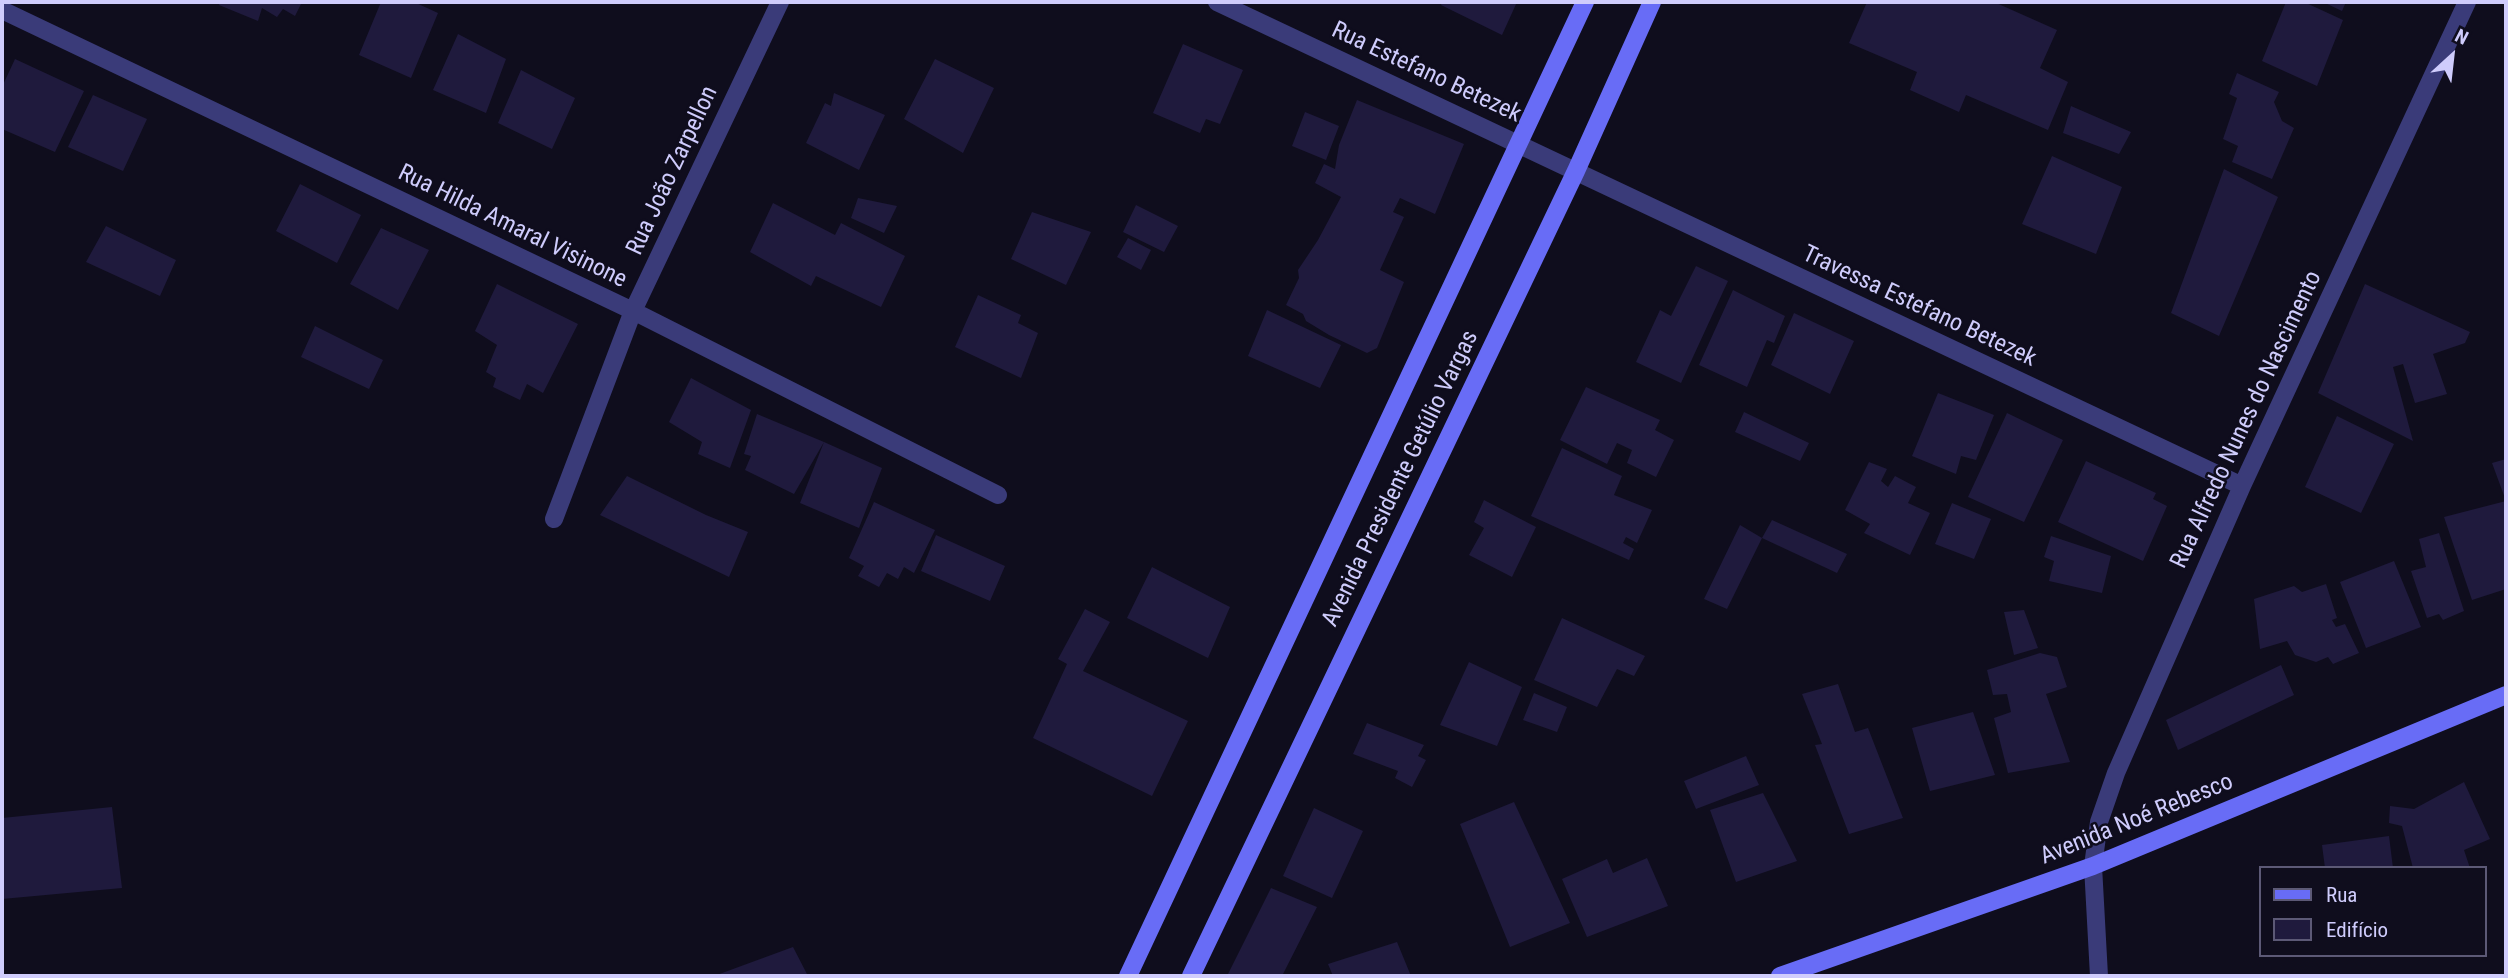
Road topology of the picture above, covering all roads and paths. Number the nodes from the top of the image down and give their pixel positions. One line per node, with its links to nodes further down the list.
1 (780, 2): 9 (street, Rua João Zarpellon)
2 (1217, 2): 7 (street, Rua Estefano Betezek)
3 (1585, 2): 7 (main road, Avenida Presidente Getúlio Vargas)
4 (1652, 2): 8 (main road, Avenida Presidente Getúlio Vargas)
5 (2467, 2): 10 (street, Rua Alfredo Nunes do Nascimento)
6 (2, 10): 9 (street, Rua Hilda Amaral Visinone)
7 (1519, 144): 8 (street, Rua Estefano Betezek); 15 (main road, Avenida Presidente Getúlio Vargas)
8 (1576, 171): 10 (street, Travessa Estefano Betezek); 16 (main road, Avenida Presidente Getúlio Vargas)
9 (633, 311): 11 (street, Rua Hilda Amaral Visinone); 12 (street, Rua João Zarpellon)
10 (2242, 486): 14 (street, Rua Alfredo Nunes do Nascimento)
11 (998, 495)
12 (554, 519)
13 (2506, 695): 14 (main road, Avenida Noé Rebesco)
14 (2093, 866): 17 (main road, Avenida Noé Rebesco); 18 (street, Rua Alfredo Nunes do Nascimento)
15 (1128, 976)
16 (1191, 976)
17 (1780, 976)
18 (2099, 976)

